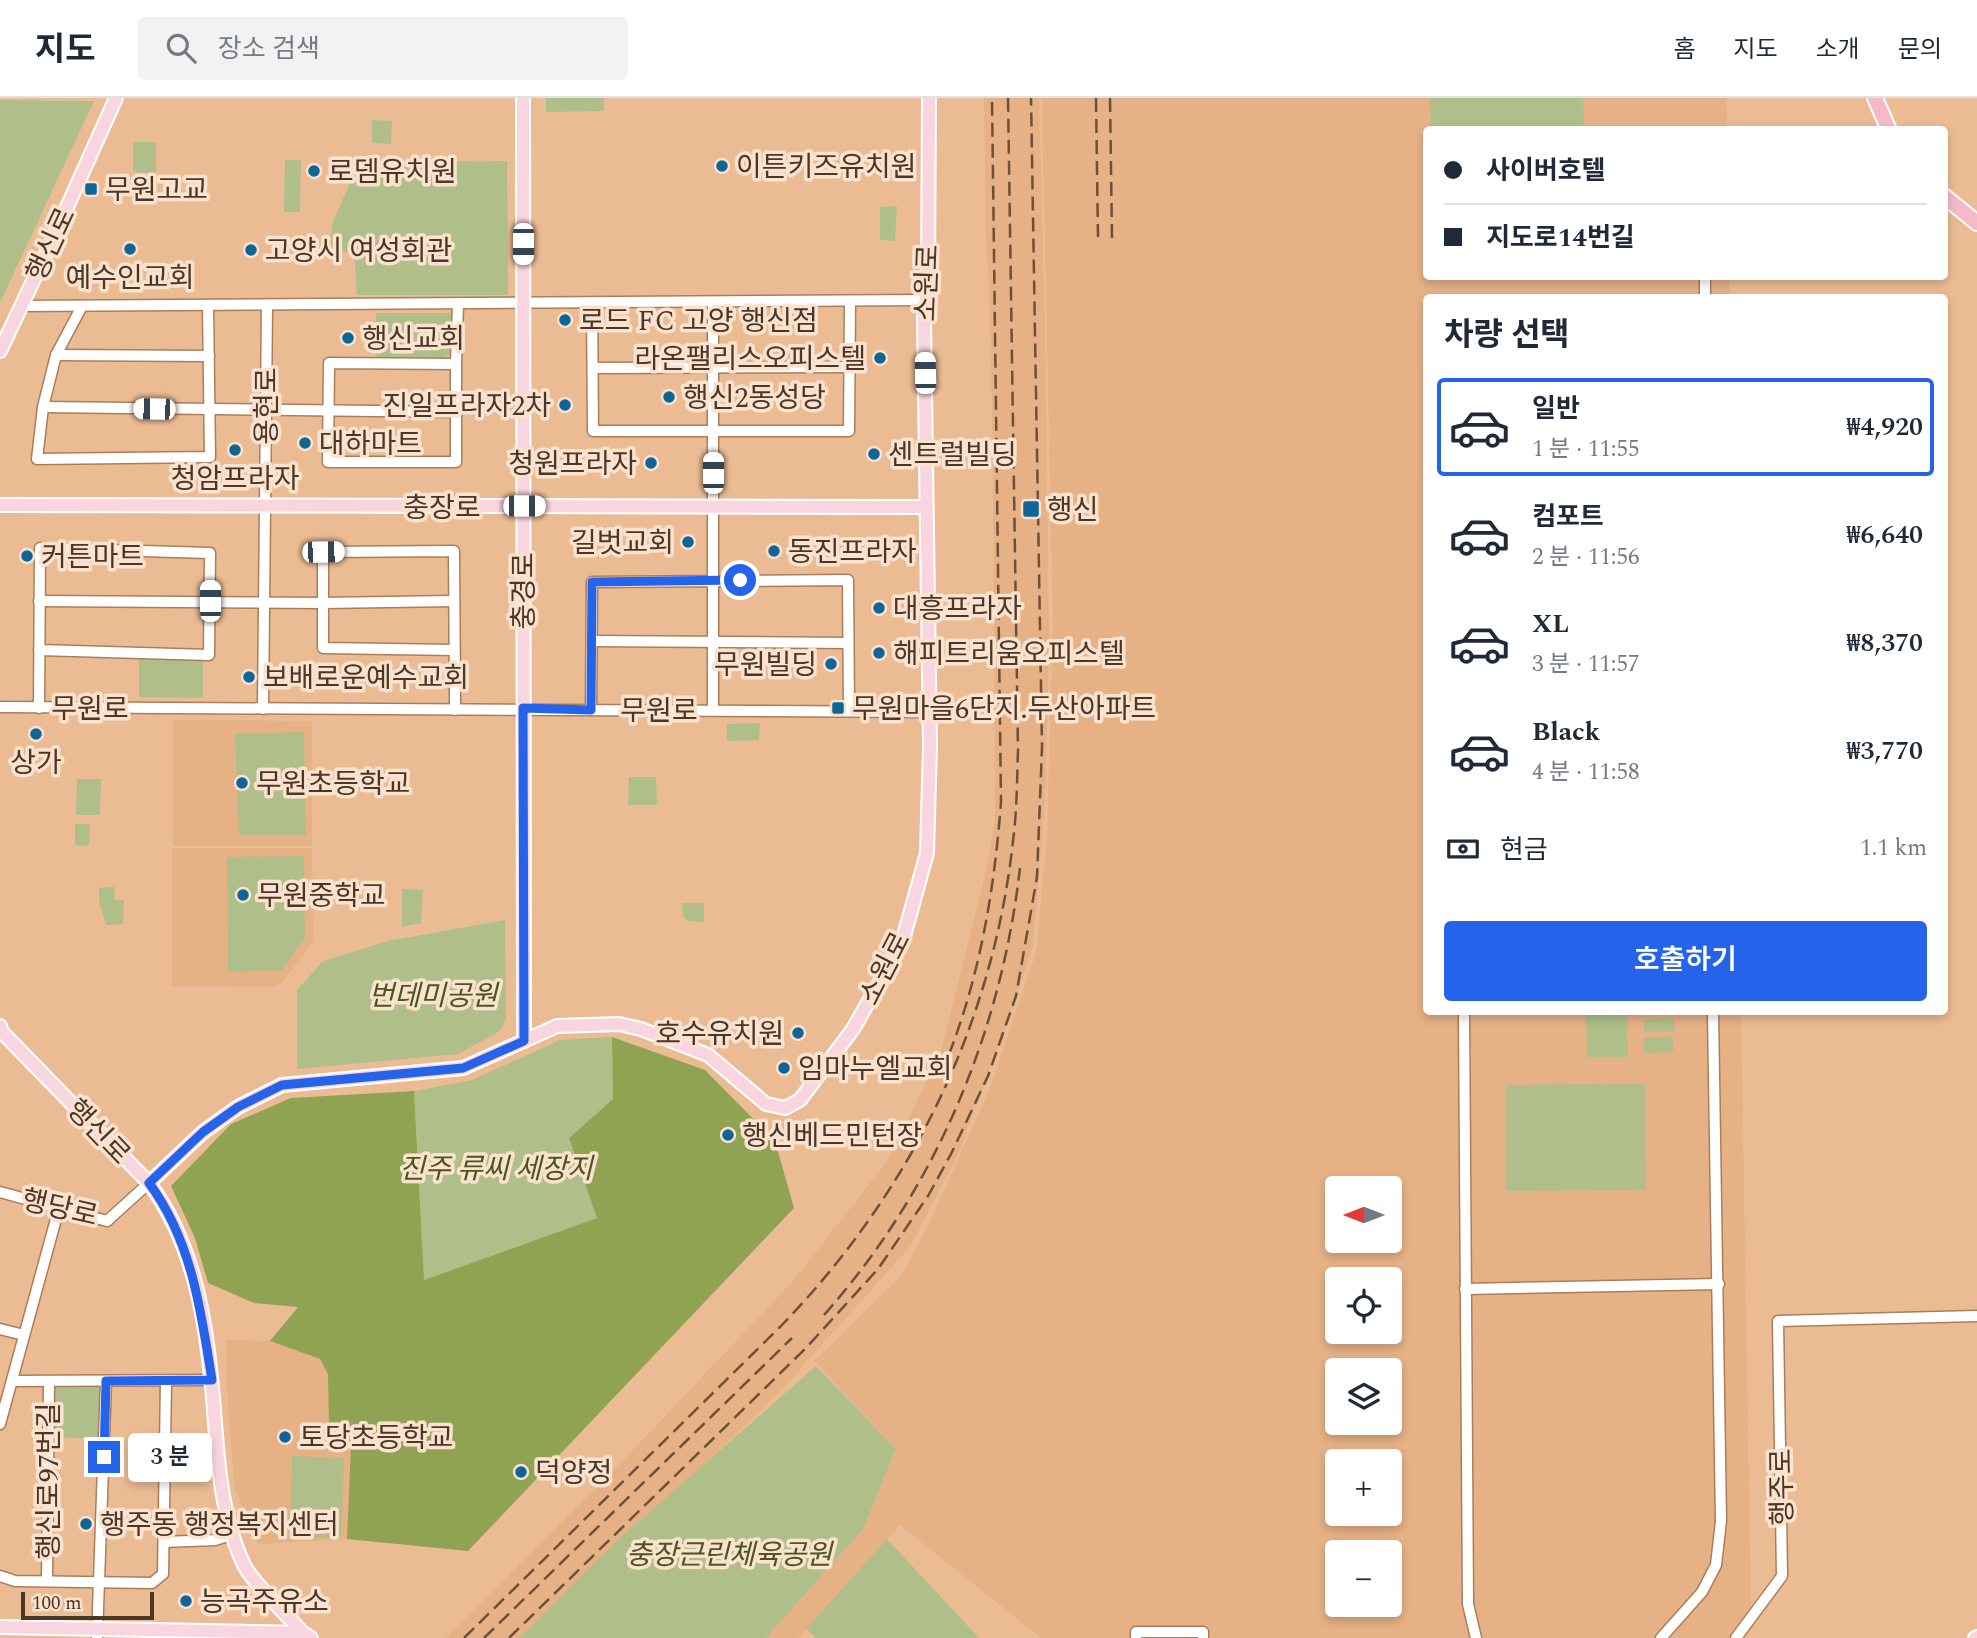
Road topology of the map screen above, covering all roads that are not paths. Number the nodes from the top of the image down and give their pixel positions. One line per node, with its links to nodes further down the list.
1 (116, 98): 19 (main road, 행신로)
2 (523, 98): 13 (main road, 충경로)
3 (929, 98): 11 (main road, 소원로)
4 (1873, 98): 5 (highway); 6 (highway)
5 (1882, 126)
6 (1887, 126)
7 (1948, 200): 9 (highway)
8 (1948, 212): 10 (highway)
9 (1977, 223)
10 (1977, 235)
11 (925, 300): 12 (street); 38 (main road, 소원로)
12 (850, 302): 15 (street); 25 (street)
13 (523, 303): 14 (street); 16 (street); 35 (main road, 충경로)
14 (592, 303): 15 (street); 27 (street)
15 (713, 303): 26 (street)
16 (458, 304): 18 (street); 24 (street)
17 (208, 305): 18 (street); 20 (street); 23 (street)
18 (267, 305): 30 (street, 용현로)
19 (21, 306): 20 (street); 21 (main road, 행신로)
20 (82, 306): 22 (street)
21 (0, 351)
22 (56, 355): 23 (street); 28 (street)
23 (209, 356): 29 (street)
24 (456, 364): 31 (street); 32 (street)
25 (850, 367): 26 (street); 33 (street)
26 (713, 368): 27 (street); 33 (street)
27 (593, 369): 33 (street)
28 (43, 407): 29 (street); 29 (street)
29 (209, 410): 30 (street)
30 (266, 411): 31 (street); 37 (street, 용현로)
31 (328, 412): 32 (street); 32 (street)
32 (457, 412)
33 (713, 431): 36 (street)
34 (0, 505): 37 (main road, 충장로)
35 (524, 506): 36 (main road, 충장로); 37 (main road, 충장로); 52 (main road, 충경로)
36 (713, 506): 38 (main road, 충장로); 39 (street)
37 (265, 507): 43 (street)
38 (926, 507): 58 (main road, 소원로)
39 (713, 580): 45 (street); 46 (street); 47 (street)
40 (454, 600): 44 (street); 44 (street); 49 (street)
41 (39, 601): 42 (street); 42 (street); 48 (street)
42 (210, 601): 43 (street); 48 (street)
43 (264, 602): 44 (street); 53 (street)
44 (323, 603): 49 (street)
45 (592, 641): 46 (street); 56 (street)
46 (713, 643): 47 (street); 54 (street)
47 (848, 643): 57 (street)
48 (39, 650): 51 (street)
49 (455, 650): 55 (street)
50 (0, 707): 51 (street, 무원로)
51 (39, 708): 53 (street, 무원로)
52 (523, 708): 55 (street, 무원로); 56 (street, 무원로); 62 (main road, 충경로)
53 (263, 709): 55 (street, 무원로)
54 (713, 709): 56 (street, 무원로); 57 (street, 무원로)
55 (455, 710)
56 (591, 710)
57 (849, 711): 58 (street, 무원로)
58 (929, 712): 62 (main road, 소원로)
59 (1464, 1015): 67 (street)
60 (1713, 1015): 66 (street)
61 (0, 1027): 63 (main road, 행신로)
62 (524, 1041): 63 (main road, 소원로)
63 (149, 1183): 65 (street, 행당로); 71 (main road, 행신로)
64 (0, 1192): 65 (street, 행당로)
65 (59, 1208): 70 (street)
66 (1719, 1284): 67 (street); 90 (street)
67 (1465, 1289): 82 (street)
68 (1977, 1317): 91 (street, 행주로)
69 (0, 1328): 70 (street)
70 (24, 1335): 72 (street)
71 (212, 1380): 75 (street, 행신로97번길); 77 (main road, 행신로)
72 (12, 1381): 73 (street, 행신로97번길); 76 (street)
73 (49, 1381): 74 (street, 행신로97번길); 80 (street, 행신로97번길)
74 (106, 1381): 75 (street, 행신로97번길); 81 (street)
75 (166, 1381): 78 (street)
76 (0, 1424)
77 (231, 1535): 78 (street); 85 (main road, 행신로)
78 (164, 1542): 81 (street)
79 (0, 1576): 80 (street)
80 (47, 1581): 81 (street)
81 (99, 1582): 84 (street)
82 (1468, 1604): 88 (street); 89 (street)
83 (0, 1627): 84 (main road)
84 (97, 1633): 85 (main road)
85 (304, 1636)
86 (1136, 1638): 87 (street)
87 (1203, 1638)
88 (1468, 1638)
89 (1476, 1638)
90 (1661, 1638)
91 (1736, 1638)

